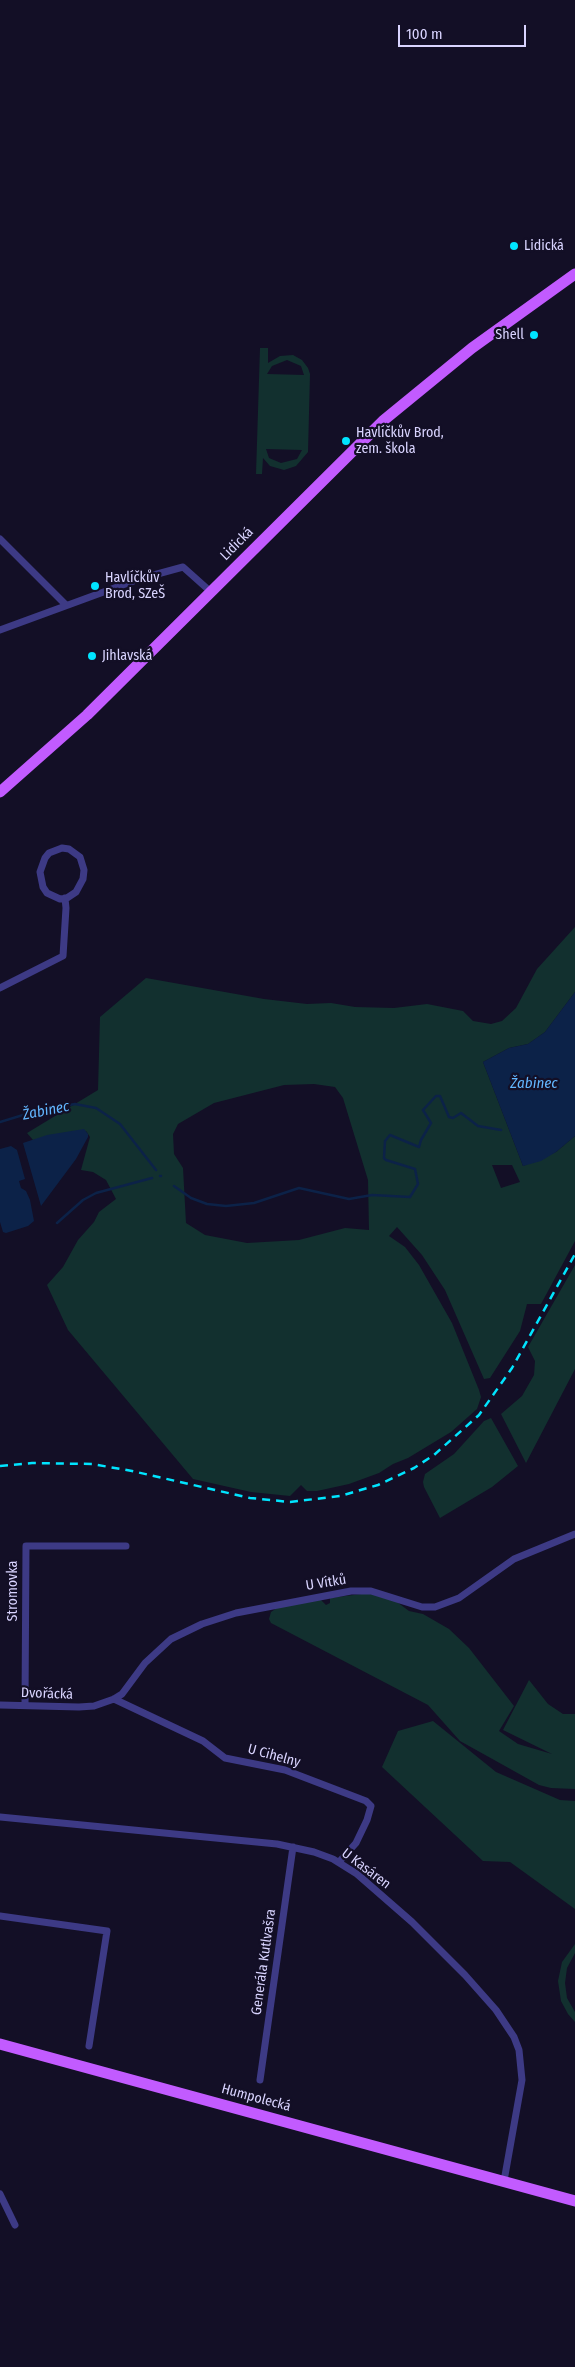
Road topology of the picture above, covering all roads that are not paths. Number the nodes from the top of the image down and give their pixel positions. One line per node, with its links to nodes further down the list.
1 (575, 274): 3 (main road, Lidická)
2 (0, 539): 4 (street)
3 (211, 592): 4 (street); 6 (main road, Lidická)
4 (66, 605): 5 (street)
5 (0, 630)
6 (0, 792)
7 (65, 898): 7 (street); 8 (street)
8 (0, 988)
9 (575, 1534): 11 (street, U Vítků)
10 (126, 1546): 13 (street, Stromovka)
11 (114, 1700): 14 (street, U Vítků); 17 (street, U Cihelny)
12 (0, 1705): 13 (street, Dvořácká)
13 (25, 1705): 14 (street, Dvořácká)
14 (94, 1706)
15 (0, 1817): 16 (street, U Kasáren)
16 (293, 1847): 17 (street, U Kasáren); 21 (street, Generála Kutlvašra)
17 (339, 1862): 22 (street, U Kasáren)
18 (0, 1916): 20 (street)
19 (0, 2044): 22 (main road, Humpolecká)
20 (89, 2046)
21 (260, 2080)
22 (504, 2181): 24 (main road, Humpolecká)
23 (0, 2194): 25 (street)
24 (575, 2201)
25 (14, 2225)

